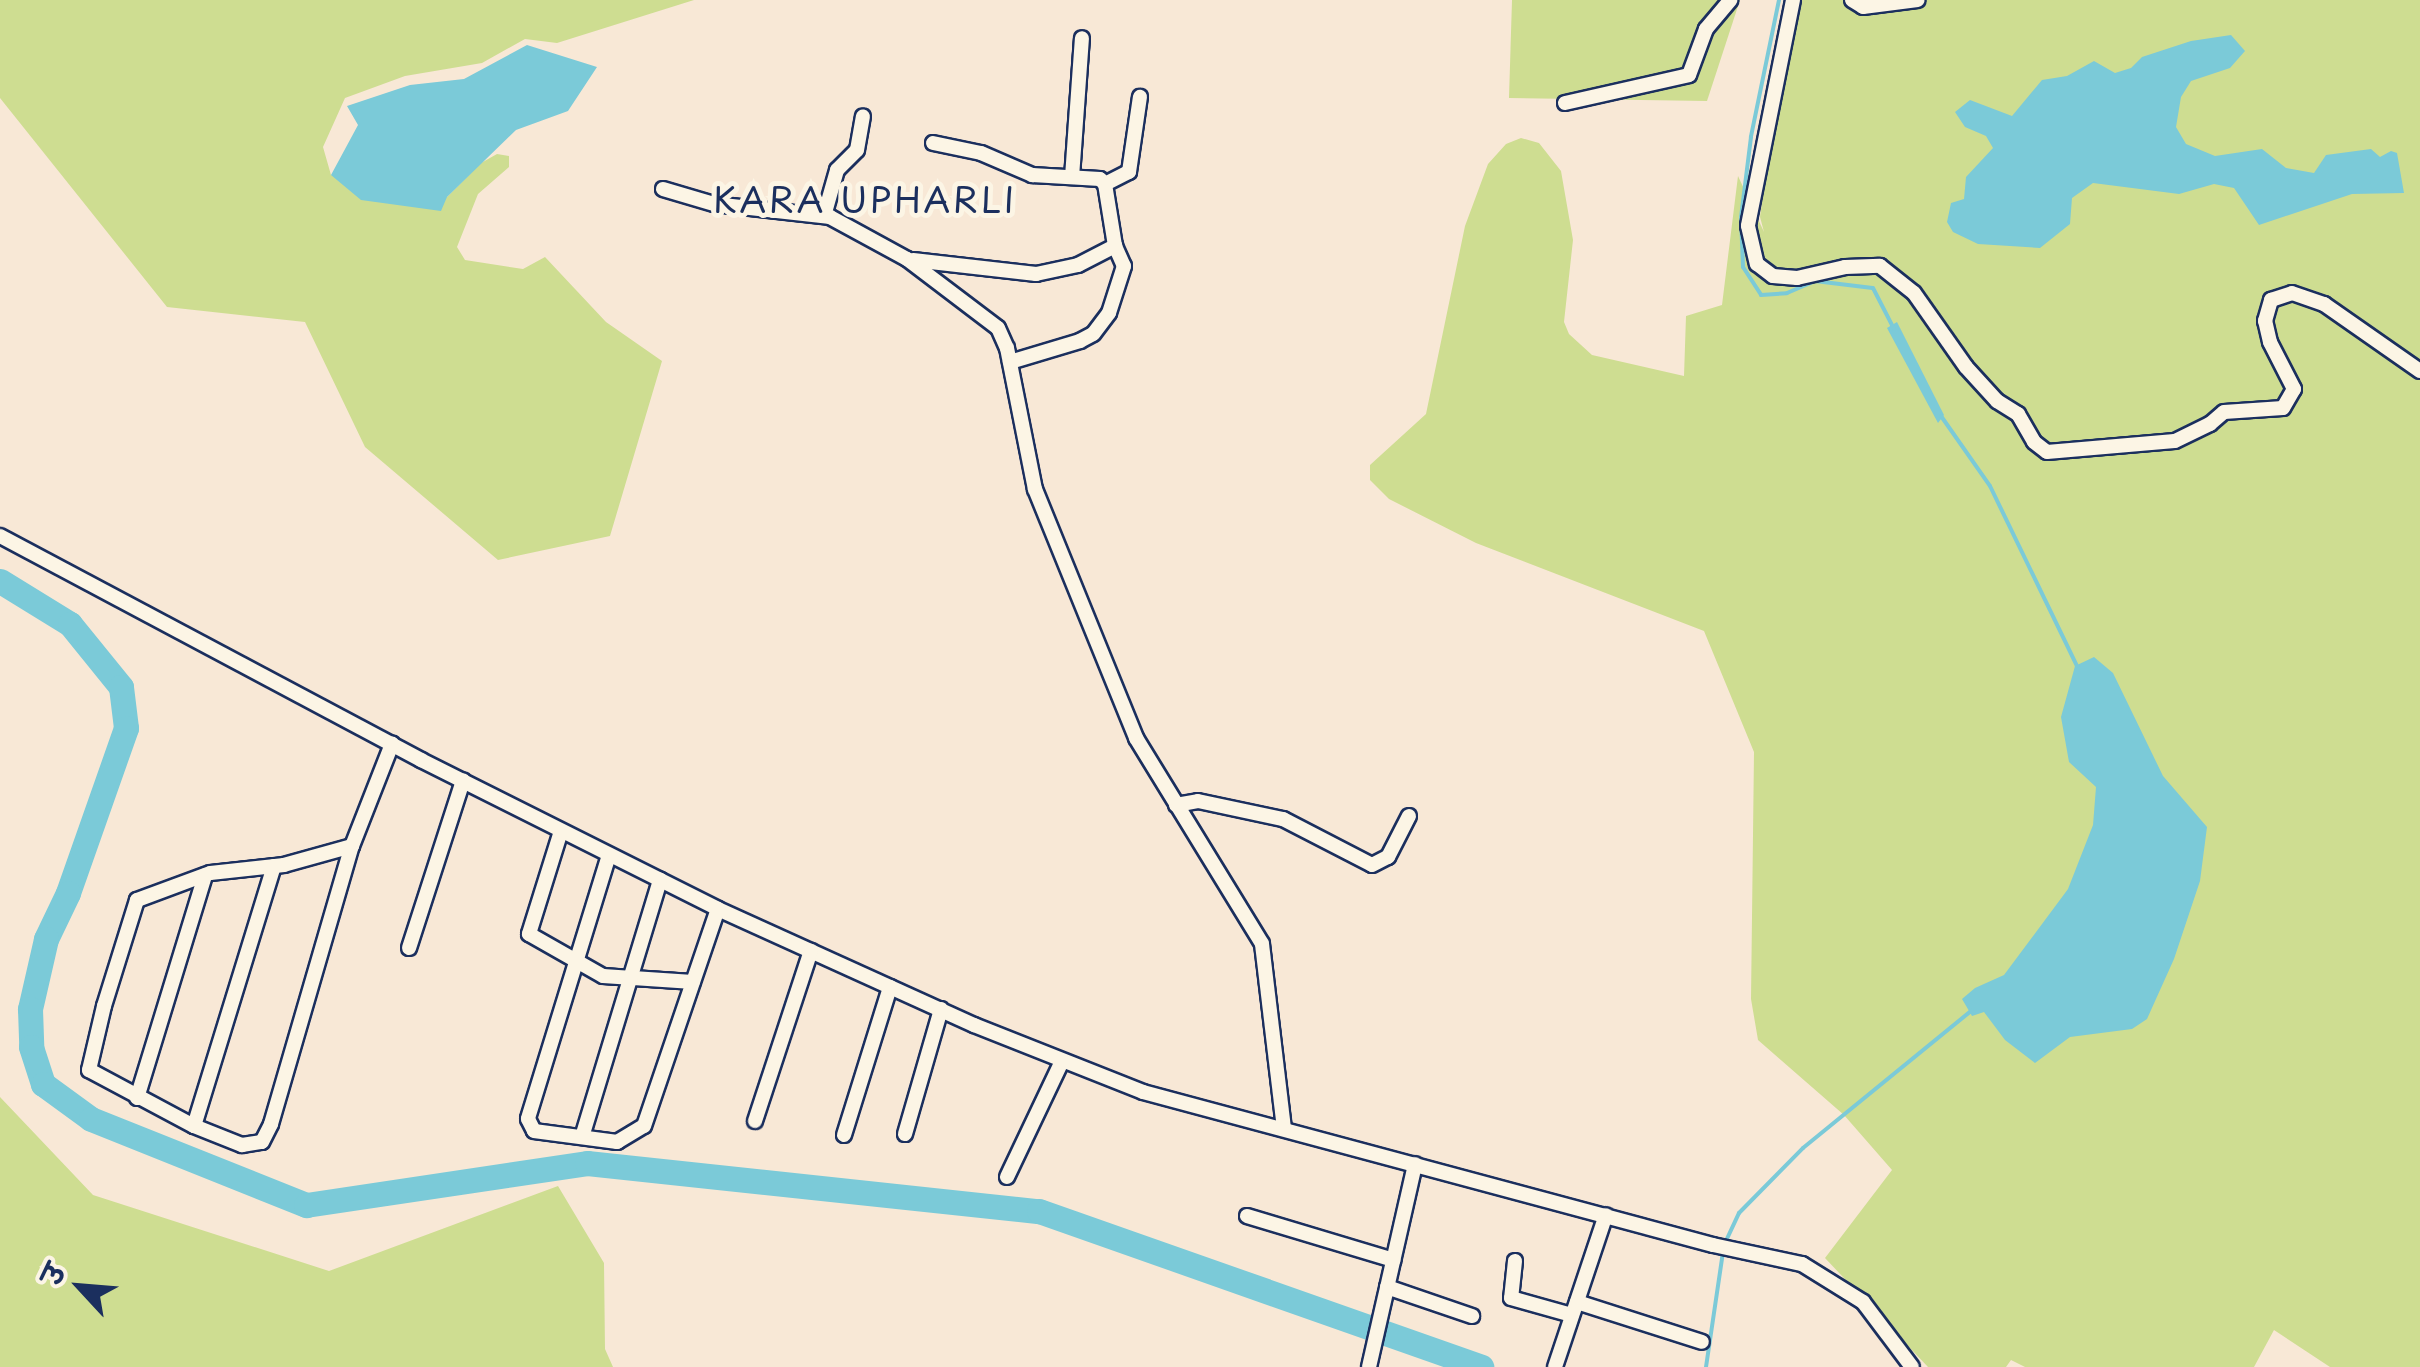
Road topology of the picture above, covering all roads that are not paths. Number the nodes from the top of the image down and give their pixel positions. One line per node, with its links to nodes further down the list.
1 (1730, 0): 7 (street)
2 (1793, 0): 17 (street)
3 (1852, 0): 4 (street)
4 (1918, 0)
5 (1082, 38): 10 (street)
6 (1140, 97): 11 (street)
7 (1565, 103)
8 (863, 116): 13 (street)
9 (934, 143): 10 (street)
10 (1072, 177): 11 (street)
11 (1105, 184): 14 (street)
12 (663, 189): 13 (street)
13 (824, 216): 15 (street)
14 (1115, 246): 15 (street); 16 (street)
15 (907, 260): 16 (street)
16 (1010, 362): 21 (street)
17 (2420, 371)
18 (0, 536): 19 (street)
19 (392, 744): 20 (street); 24 (street)
20 (463, 781): 23 (street); 30 (street)
21 (1176, 805): 22 (street); 41 (street)
22 (1409, 816)
23 (561, 830): 25 (street); 32 (street)
24 (352, 846): 26 (street); 40 (street)
25 (608, 855): 28 (street); 32 (street)
26 (274, 866): 27 (street); 40 (street)
27 (206, 875): 38 (street); 38 (street)
28 (660, 880): 29 (street); 33 (street)
29 (718, 910): 31 (street); 34 (street)
30 (409, 948)
31 (811, 951): 35 (street); 39 (street)
32 (576, 962): 33 (street); 44 (street)
33 (628, 978): 34 (street); 44 (street)
34 (692, 982): 44 (street)
35 (890, 986): 36 (street); 43 (street)
36 (941, 1010): 37 (street); 42 (street)
37 (1062, 1061): 41 (street); 46 (street)
38 (137, 1098): 40 (street)
39 (754, 1121)
40 (194, 1126)
41 (1284, 1129): 45 (street)
42 (904, 1134)
43 (844, 1135)
44 (582, 1137)
45 (1415, 1164): 48 (street); 49 (street)
46 (1007, 1177)
47 (1247, 1216): 49 (street)
48 (1606, 1216): 52 (street); 57 (street)
49 (1394, 1260): 51 (street)
50 (1515, 1261): 52 (street)
51 (1386, 1295): 53 (street); 55 (street)
52 (1574, 1308): 54 (street); 56 (street)
53 (1472, 1316)
54 (1702, 1342)
55 (1368, 1367)
56 (1556, 1367)
57 (1912, 1367)

